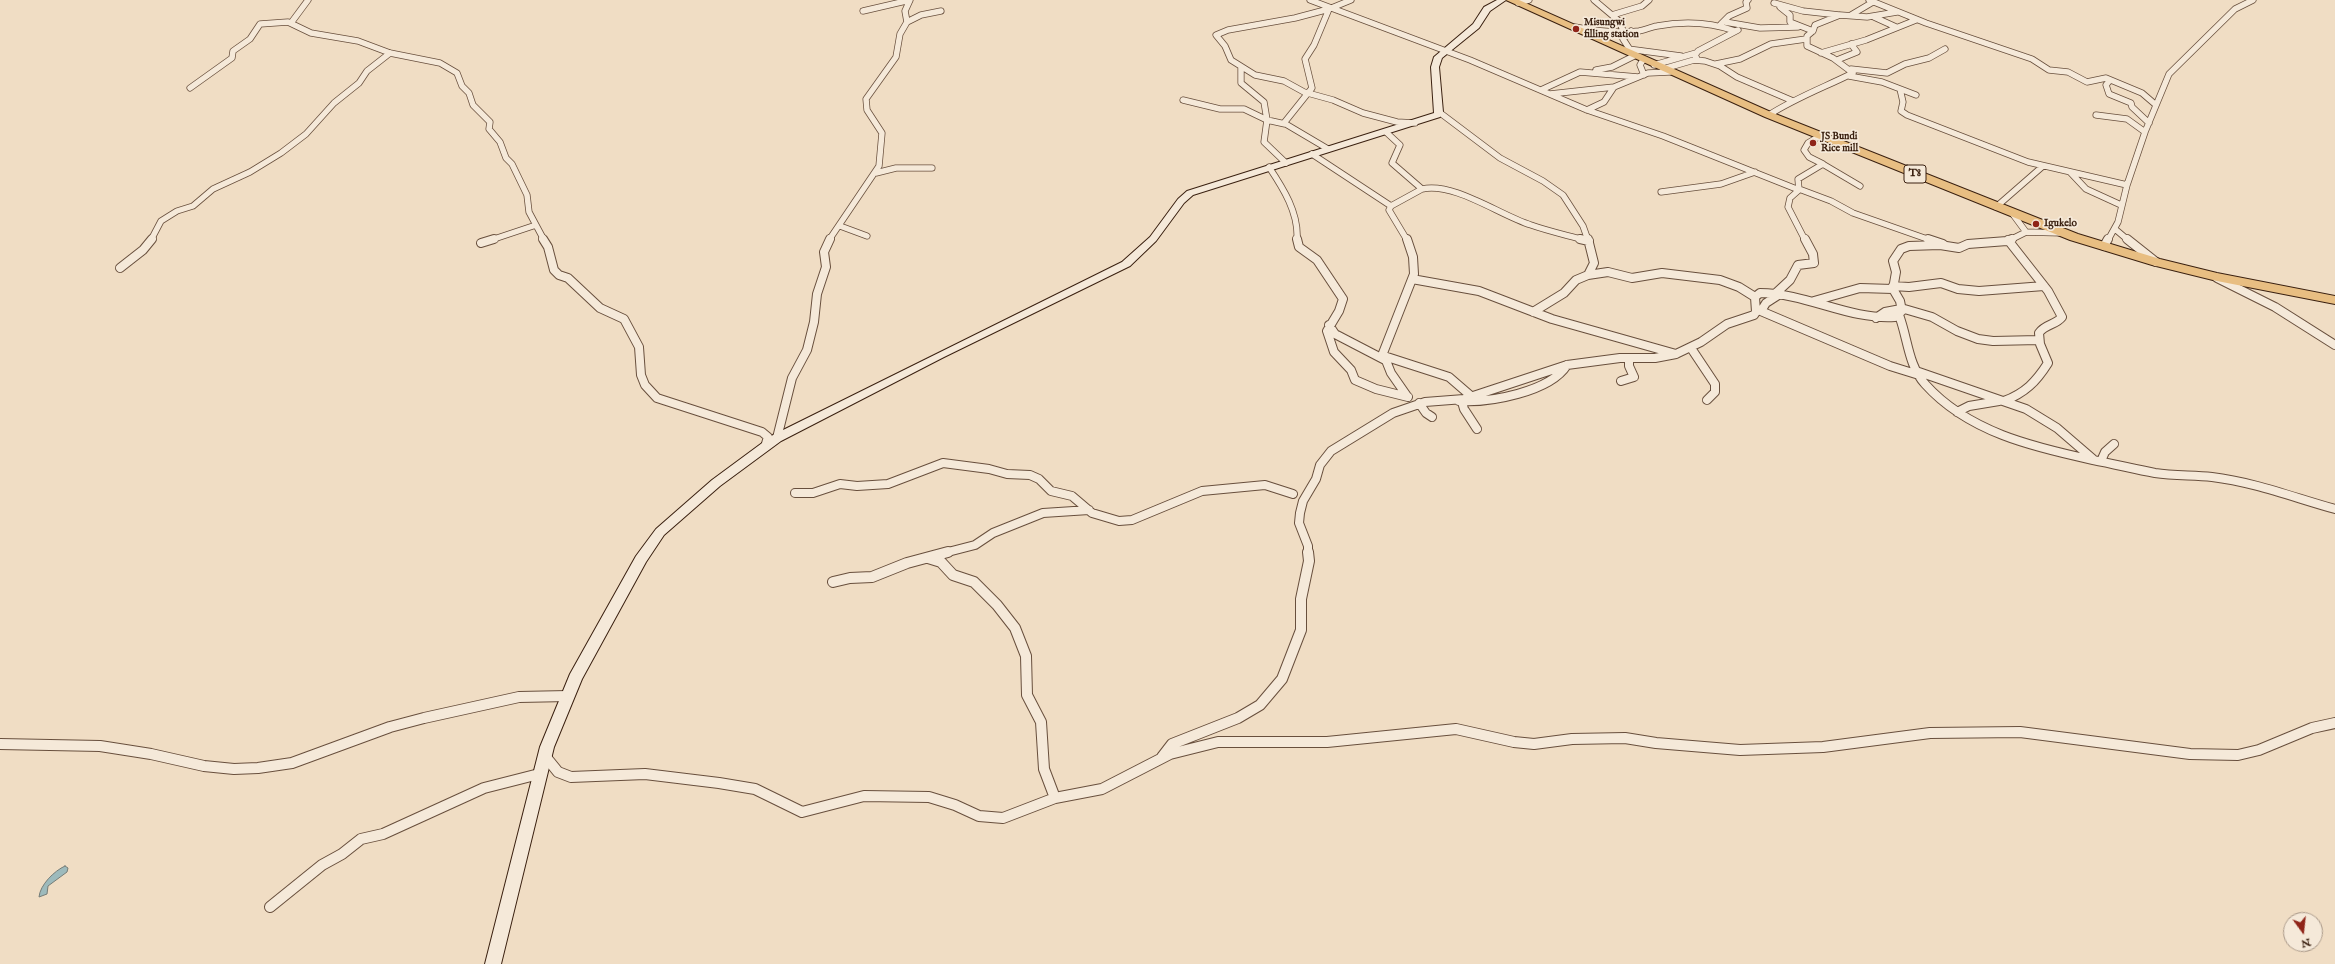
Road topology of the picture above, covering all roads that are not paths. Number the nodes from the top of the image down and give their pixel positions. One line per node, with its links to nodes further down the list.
1 (308, 0): 24 (street)
2 (1351, 0): 13 (street)
3 (1502, 0): 37 (street)
4 (1529, 0): 10 (street)
5 (1594, 0): 17 (street)
6 (1649, 0): 17 (street)
7 (1748, 0): 23 (street)
8 (2252, 0): 67 (street)
9 (1312, 1): 13 (street)
10 (1514, 1): 25 (highway, T8)
11 (1871, 1): 16 (street); 19 (street)
12 (1771, 2): 18 (street); 29 (street)
13 (1330, 8): 37 (street); 46 (street); 62 (street)
14 (941, 10): 22 (street)
15 (862, 11): 22 (street)
16 (1897, 12): 20 (street); 21 (street)
17 (1612, 15): 33 (street)
18 (1840, 15): 19 (street); 32 (street)
19 (1851, 15): 20 (street)
20 (1873, 17): 30 (street)
21 (1916, 20): 26 (street); 30 (street)
22 (907, 22): 88 (street)
23 (1725, 22): 27 (street); 28 (street)
24 (291, 23): 38 (street); 59 (street)
25 (1565, 24): 33 (street); 44 (highway, T8)
26 (1926, 24): 30 (street); 57 (street)
27 (1718, 25): 31 (street); 33 (street)
28 (1744, 26): 29 (street); 31 (street)
29 (1796, 26): 32 (street); 34 (street)
30 (1898, 27): 35 (street)
31 (1735, 31): 39 (street)
32 (1813, 31): 34 (street)
33 (1627, 33): 44 (street)
34 (1807, 37): 40 (street); 45 (street)
35 (1851, 44): 40 (street); 43 (street)
36 (1945, 49): 51 (street)
37 (1444, 50): 61 (street); 69 (street)
38 (390, 53): 98 (street); 110 (street)
39 (1696, 53): 41 (street); 42 (street)
40 (1821, 53): 43 (street)
41 (1681, 56): 44 (street); 44 (street)
42 (1697, 59): 44 (street); 45 (street)
43 (1837, 60): 48 (street)
44 (1657, 64): 47 (street); 52 (street); 52 (street); 70 (highway, T8)
45 (1716, 64): 66 (street)
46 (1241, 68): 62 (street); 72 (street)
47 (1604, 69): 49 (street); 53 (street)
48 (1851, 69): 50 (street); 54 (street)
49 (1585, 71): 53 (street); 61 (street)
50 (1872, 72): 51 (street); 56 (street)
51 (1887, 73): 56 (street)
52 (1644, 74): 55 (street)
53 (1614, 75): 55 (street)
54 (1849, 76): 56 (street); 66 (street)
55 (1638, 77): 58 (street)
56 (1875, 79): 60 (street)
57 (2110, 80): 67 (street); 74 (street)
58 (1614, 87): 63 (street); 68 (street)
59 (190, 88)
60 (1900, 89): 64 (street); 83 (street)
61 (1541, 90): 63 (street)
62 (1308, 94): 73 (street); 75 (street)
63 (1550, 94): 68 (street)
64 (1916, 95)
65 (1183, 100): 72 (street)
66 (1793, 101): 70 (street)
67 (2156, 105): 74 (street)
68 (1587, 110): 86 (street)
69 (1439, 112): 73 (street); 105 (street)
70 (1770, 115): 78 (highway, T8)
71 (2096, 115): 77 (street)
72 (1267, 120): 75 (street); 81 (street)
73 (1415, 122): 76 (street)
74 (2149, 123): 77 (street)
75 (1285, 124): 79 (street)
76 (1386, 132): 79 (street); 91 (street)
77 (2145, 132): 89 (street)
78 (1820, 136): 82 (street); 96 (highway, T8)
79 (1328, 149): 80 (street)
80 (1312, 154): 81 (street); 95 (street)
81 (1286, 163): 85 (street)
82 (1821, 163): 90 (street); 92 (street)
83 (2043, 166): 87 (street); 96 (street)
84 (932, 168): 88 (street)
85 (1269, 168): 123 (street); 142 (street)
86 (1755, 172): 92 (street); 93 (street)
87 (2070, 172): 89 (street); 94 (street)
88 (876, 173): 99 (street)
89 (2127, 185): 94 (street)
90 (1860, 186)
91 (1422, 189): 95 (street); 105 (street)
92 (1799, 189): 107 (street); 116 (street)
93 (1661, 192)
94 (2121, 205): 100 (street)
95 (1391, 206): 113 (street)
96 (1996, 207): 97 (highway, T8)
97 (2012, 213): 101 (street); 102 (highway, T8)
98 (536, 225): 106 (street); 144 (street)
99 (840, 226): 103 (street); 142 (street)
100 (2115, 229): 108 (street); 109 (street)
101 (2026, 232): 102 (street); 104 (street)
102 (2067, 234): 108 (highway, T8)
103 (867, 236)
104 (2008, 240): 107 (street); 114 (street)
105 (1589, 241): 111 (street)
106 (481, 243)
107 (1948, 246): 115 (street)
108 (2104, 246): 109 (highway, T8)
109 (2156, 262): 112 (highway, T8)
110 (120, 268)
111 (1588, 275): 117 (street); 122 (street)
112 (2217, 277): 118 (highway, T8); 125 (street)
113 (1412, 279): 122 (street); 128 (street)
114 (2044, 286): 115 (street); 124 (street)
115 (1893, 288): 119 (street); 121 (street)
116 (1778, 294): 117 (street); 119 (street); 120 (street)
117 (1755, 297): 120 (street)
118 (2335, 300)
119 (1812, 302): 121 (street)
120 (1759, 310): 126 (street); 131 (street)
121 (1900, 311): 124 (street); 131 (street)
122 (1533, 312): 127 (street)
123 (1329, 326): 128 (street); 133 (street)
124 (2039, 340): 137 (street)
125 (2335, 345)
126 (1691, 348): 127 (street); 135 (street)
127 (1676, 354): 129 (street)
128 (1385, 358): 133 (street); 134 (street)
129 (1629, 358): 130 (street); 132 (street)
130 (1567, 365): 134 (street); 136 (street)
131 (1917, 373): 137 (street); 139 (street)
132 (1621, 381)
133 (1407, 396): 138 (street)
134 (1471, 396): 136 (street)
135 (1707, 400)
136 (1459, 401): 138 (street); 141 (street)
137 (2003, 401): 139 (street); 145 (street)
138 (1420, 403): 140 (street); 156 (street)
139 (1957, 412): 145 (street)
140 (1432, 417)
141 (1477, 429)
142 (777, 438): 144 (street)
143 (2114, 444): 145 (street)
144 (765, 447): 152 (street)
145 (2098, 460): 148 (street)
146 (795, 494): 149 (street)
147 (1293, 494): 149 (street)
148 (2335, 509)
149 (1089, 510): 150 (street)
150 (928, 558): 151 (street); 158 (street)
151 (833, 582)
152 (568, 696): 154 (street); 155 (street)
153 (2335, 723): 156 (street)
154 (0, 744)
155 (545, 756): 157 (street); 158 (street)
156 (1162, 758): 158 (street)
157 (539, 774): 159 (street); 160 (street)
158 (1055, 798)
159 (270, 907)
160 (493, 964)

